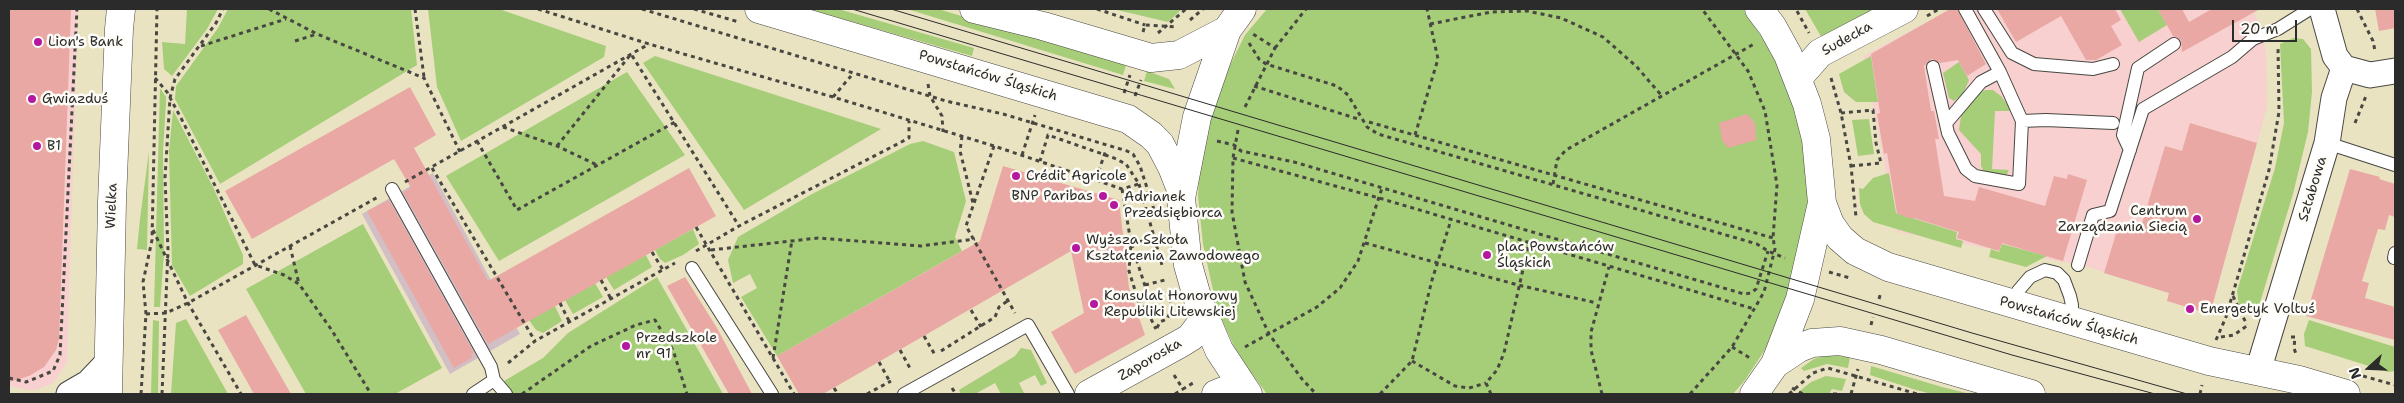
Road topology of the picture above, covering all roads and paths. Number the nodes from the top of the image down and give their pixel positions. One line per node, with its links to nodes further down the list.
1 (76, 9): 185 (path)
2 (157, 9): 58 (path)
3 (223, 9): 44 (path)
4 (269, 9): 26 (path)
5 (415, 9): 59 (path)
6 (538, 9): 42 (path)
7 (642, 9): 64 (path)
8 (759, 9): 109 (main road, Powstańców Śląskich)
9 (974, 9): 32 (main road)
10 (1097, 9): 29 (path)
11 (1186, 9): 30 (path)
12 (1203, 9): 27 (path)
13 (1306, 9): 45 (path)
14 (1427, 9): 28 (path)
15 (1702, 9): 46 (path)
16 (1904, 9): 61 (main road, Sudecka)
17 (1940, 9): 25 (path)
18 (1965, 9): 56 (lane)
19 (1984, 9): 50 (lane)
20 (2310, 9): 33 (lane)
21 (2322, 9): 53 (street)
22 (2357, 9): 47 (path)
23 (1772, 10): 37 (path); 61 (main road)
24 (120, 12): 176 (main road, Wielka)
25 (1931, 14)
26 (286, 19): 34 (path); 35 (path)
27 (1189, 21)
28 (1430, 24): 65 (path); 84 (path)
29 (1146, 25): 30 (path); 36 (path)
30 (1165, 26): 31 (path); 38 (path)
31 (1183, 26)
32 (1240, 27): 45 (path); 49 (path); 109 (main road)
33 (2278, 29): 91 (lane); 144 (path)
34 (317, 34): 39 (path); 59 (path)
35 (239, 35): 41 (path); 44 (path)
36 (1142, 35)
37 (1812, 37)
38 (1153, 39)
39 (295, 41)
40 (1760, 41): 46 (path)
41 (240, 42)
42 (649, 44): 48 (path); 66 (path)
43 (2174, 44): 91 (lane)
44 (200, 46): 67 (path)
45 (1275, 48): 49 (path)
46 (1737, 53): 65 (path); 118 (path)
47 (2376, 53)
48 (631, 54): 76 (path); 81 (path); 89 (path)
49 (1266, 64): 63 (path); 105 (path)
50 (2114, 64)
51 (1133, 66): 68 (path)
52 (1933, 67): 78 (lane)
53 (2344, 68): 55 (street); 87 (street, Sztabowa)
54 (1829, 71): 72 (path)
55 (2395, 71)
56 (2000, 72): 75 (lane); 78 (lane)
57 (851, 76): 66 (path)
58 (156, 78): 67 (path); 117 (path)
59 (424, 78): 92 (path)
60 (927, 78): 64 (path)
61 (1798, 78): 112 (main road)
62 (1141, 79): 69 (path)
63 (1254, 86): 70 (path); 73 (path)
64 (930, 96): 79 (path); 83 (path)
65 (1662, 96): 102 (path)
66 (833, 97): 74 (path)
67 (170, 98): 131 (path); 133 (path)
68 (1122, 98)
69 (1135, 98)
70 (1245, 107)
71 (1036, 111): 79 (path)
72 (1841, 113): 100 (path); 100 (path)
73 (1358, 118)
74 (909, 121): 83 (path); 115 (path)
75 (2022, 121): 78 (lane); 80 (lane)
76 (675, 122): 99 (path); 115 (path)
77 (1370, 122): 84 (path)
78 (1947, 122)
79 (1033, 123): 94 (path); 95 (path)
80 (2113, 123)
81 (503, 126): 86 (path); 89 (path)
82 (1238, 130): 88 (path)
83 (944, 132): 85 (path)
84 (1415, 135): 102 (path)
85 (962, 136): 90 (path); 111 (path)
86 (477, 141): 92 (path); 99 (path)
87 (2327, 143): 98 (lane); 182 (street, Sztabowa)
88 (1234, 145): 96 (path); 106 (path)
89 (557, 146): 99 (path)
90 (994, 146): 95 (path); 111 (path)
91 (2130, 150): 134 (lane)
92 (460, 152): 101 (path)
93 (1105, 152): 97 (path); 103 (path); 104 (path)
94 (1133, 154)
95 (1022, 155): 97 (path)
96 (1233, 158): 110 (path); 164 (path)
97 (1040, 161): 103 (path)
98 (2395, 165)
99 (597, 166)
100 (1851, 166): 114 (path)
101 (432, 168): 108 (path); 167 (path)
102 (1554, 176): 105 (path); 118 (path)
103 (1096, 179): 107 (path)
104 (1139, 184): 107 (path); 120 (path)
105 (1553, 184): 106 (path)
106 (1382, 188): 110 (path)
107 (1122, 189): 122 (path)
108 (392, 190): 125 (path); 187 (lane)
109 (1181, 190): 157 (main road)
110 (1379, 198): 113 (path); 123 (path)
111 (973, 203): 119 (path)
112 (1822, 203): 151 (main road, Powstańców Śląskich); 181 (main road)
113 (1451, 220): 124 (path); 132 (path)
114 (1856, 220)
115 (739, 226): 126 (path)
116 (696, 227): 126 (path)
117 (152, 229): 131 (path); 156 (path)
118 (1773, 238): 153 (path)
119 (975, 239): 121 (path); 147 (path)
120 (1155, 239): 122 (path); 139 (path)
121 (792, 240): 127 (path); 173 (path)
122 (1131, 243): 141 (path); 152 (path)
123 (1364, 243): 132 (path); 164 (path)
124 (1529, 243): 135 (path); 142 (path)
125 (290, 246): 133 (path); 140 (path)
126 (706, 246): 127 (path); 129 (path)
127 (711, 250): 173 (path)
128 (652, 252): 137 (path)
129 (688, 255)
130 (680, 260): 137 (path)
131 (168, 262): 148 (path); 155 (path)
132 (1438, 262): 142 (path); 175 (path)
133 (255, 265): 140 (path); 148 (path)
134 (2078, 265)
135 (1609, 267): 150 (path); 153 (path)
136 (692, 268): 208 (lane)
137 (663, 270): 145 (path)
138 (601, 280): 145 (path)
139 (1165, 280): 141 (path); 152 (path)
140 (299, 284): 203 (path)
141 (1145, 285): 152 (path)
142 (1518, 285): 150 (path); 190 (path)
143 (1881, 292): 146 (path)
144 (2232, 295): 160 (path); 160 (path)
145 (611, 299): 158 (path)
146 (1879, 299)
147 (1009, 300): 161 (path); 163 (path)
148 (188, 303): 155 (path); 202 (path)
149 (560, 303): 158 (path)
150 (1598, 303): 220 (path)
151 (2013, 304): 159 (main road, Powstańców Śląskich); 159 (lane)
152 (1146, 309)
153 (1754, 309): 168 (path)
154 (971, 310): 161 (path)
155 (166, 313): 156 (path); 201 (path)
156 (146, 314): 200 (path)
157 (1204, 318): 196 (main road); 215 (main road, Zaporoska)
158 (570, 322): 167 (path)
159 (2071, 322): 182 (main road, Powstańców Śląskich)
160 (2247, 325): 162 (path)
161 (981, 327): 172 (path)
162 (2254, 327)
163 (1016, 331): 212 (lane); 214 (lane)
164 (1269, 334): 169 (path); 217 (path)
165 (2285, 335): 171 (path)
166 (924, 336): 172 (path)
167 (535, 341): 177 (path)
168 (1732, 347): 181 (path); 221 (path)
169 (1244, 348)
170 (900, 350): 180 (path)
171 (2296, 355)
172 (934, 356): 174 (path)
173 (773, 358): 209 (path)
174 (927, 360)
175 (1412, 361): 190 (path); 218 (path)
176 (108, 362): 198 (street); 199 (main road, Wielka)
177 (508, 362)
178 (879, 362): 188 (path)
179 (919, 365): 180 (path)
180 (911, 370): 184 (path)
181 (1772, 370): 195 (path); 222 (main road); 229 (main road)
182 (2258, 371): 231 (main road, Powstańców Śląskich)
183 (1172, 372): 194 (path)
184 (904, 374)
185 (9, 378)
186 (897, 378): 188 (path)
187 (494, 380): 204 (lane); 205 (lane)
188 (890, 382): 211 (path)
189 (1855, 382): 227 (path)
190 (1486, 383): 219 (path)
191 (2202, 385): 230 (path)
192 (834, 388): 210 (path)
193 (952, 388): 213 (path)
194 (1184, 389): 197 (path); 216 (path)
195 (1794, 389): 223 (path); 224 (path); 228 (path)
196 (1246, 391): 197 (main road)
197 (1207, 392)
198 (69, 394)
199 (108, 394)
200 (141, 394)
201 (162, 394)
202 (241, 394)
203 (371, 394)
204 (473, 394)
205 (506, 394)
206 (522, 394): 207 (path)
207 (687, 394)
208 (772, 394)
209 (794, 394)
210 (838, 394)
211 (867, 394)
212 (904, 394)
213 (956, 394)
214 (1068, 394)
215 (1089, 394)
216 (1175, 394)
217 (1316, 394)
218 (1380, 394)
219 (1491, 394)
220 (1602, 394)
221 (1690, 394)
222 (1754, 394)
223 (1789, 394)
224 (1802, 394)
225 (1832, 394): 226 (path)
226 (1838, 394)
227 (1851, 394)
228 (1917, 394)
229 (2031, 394)
230 (2200, 394)
231 (2346, 394)

